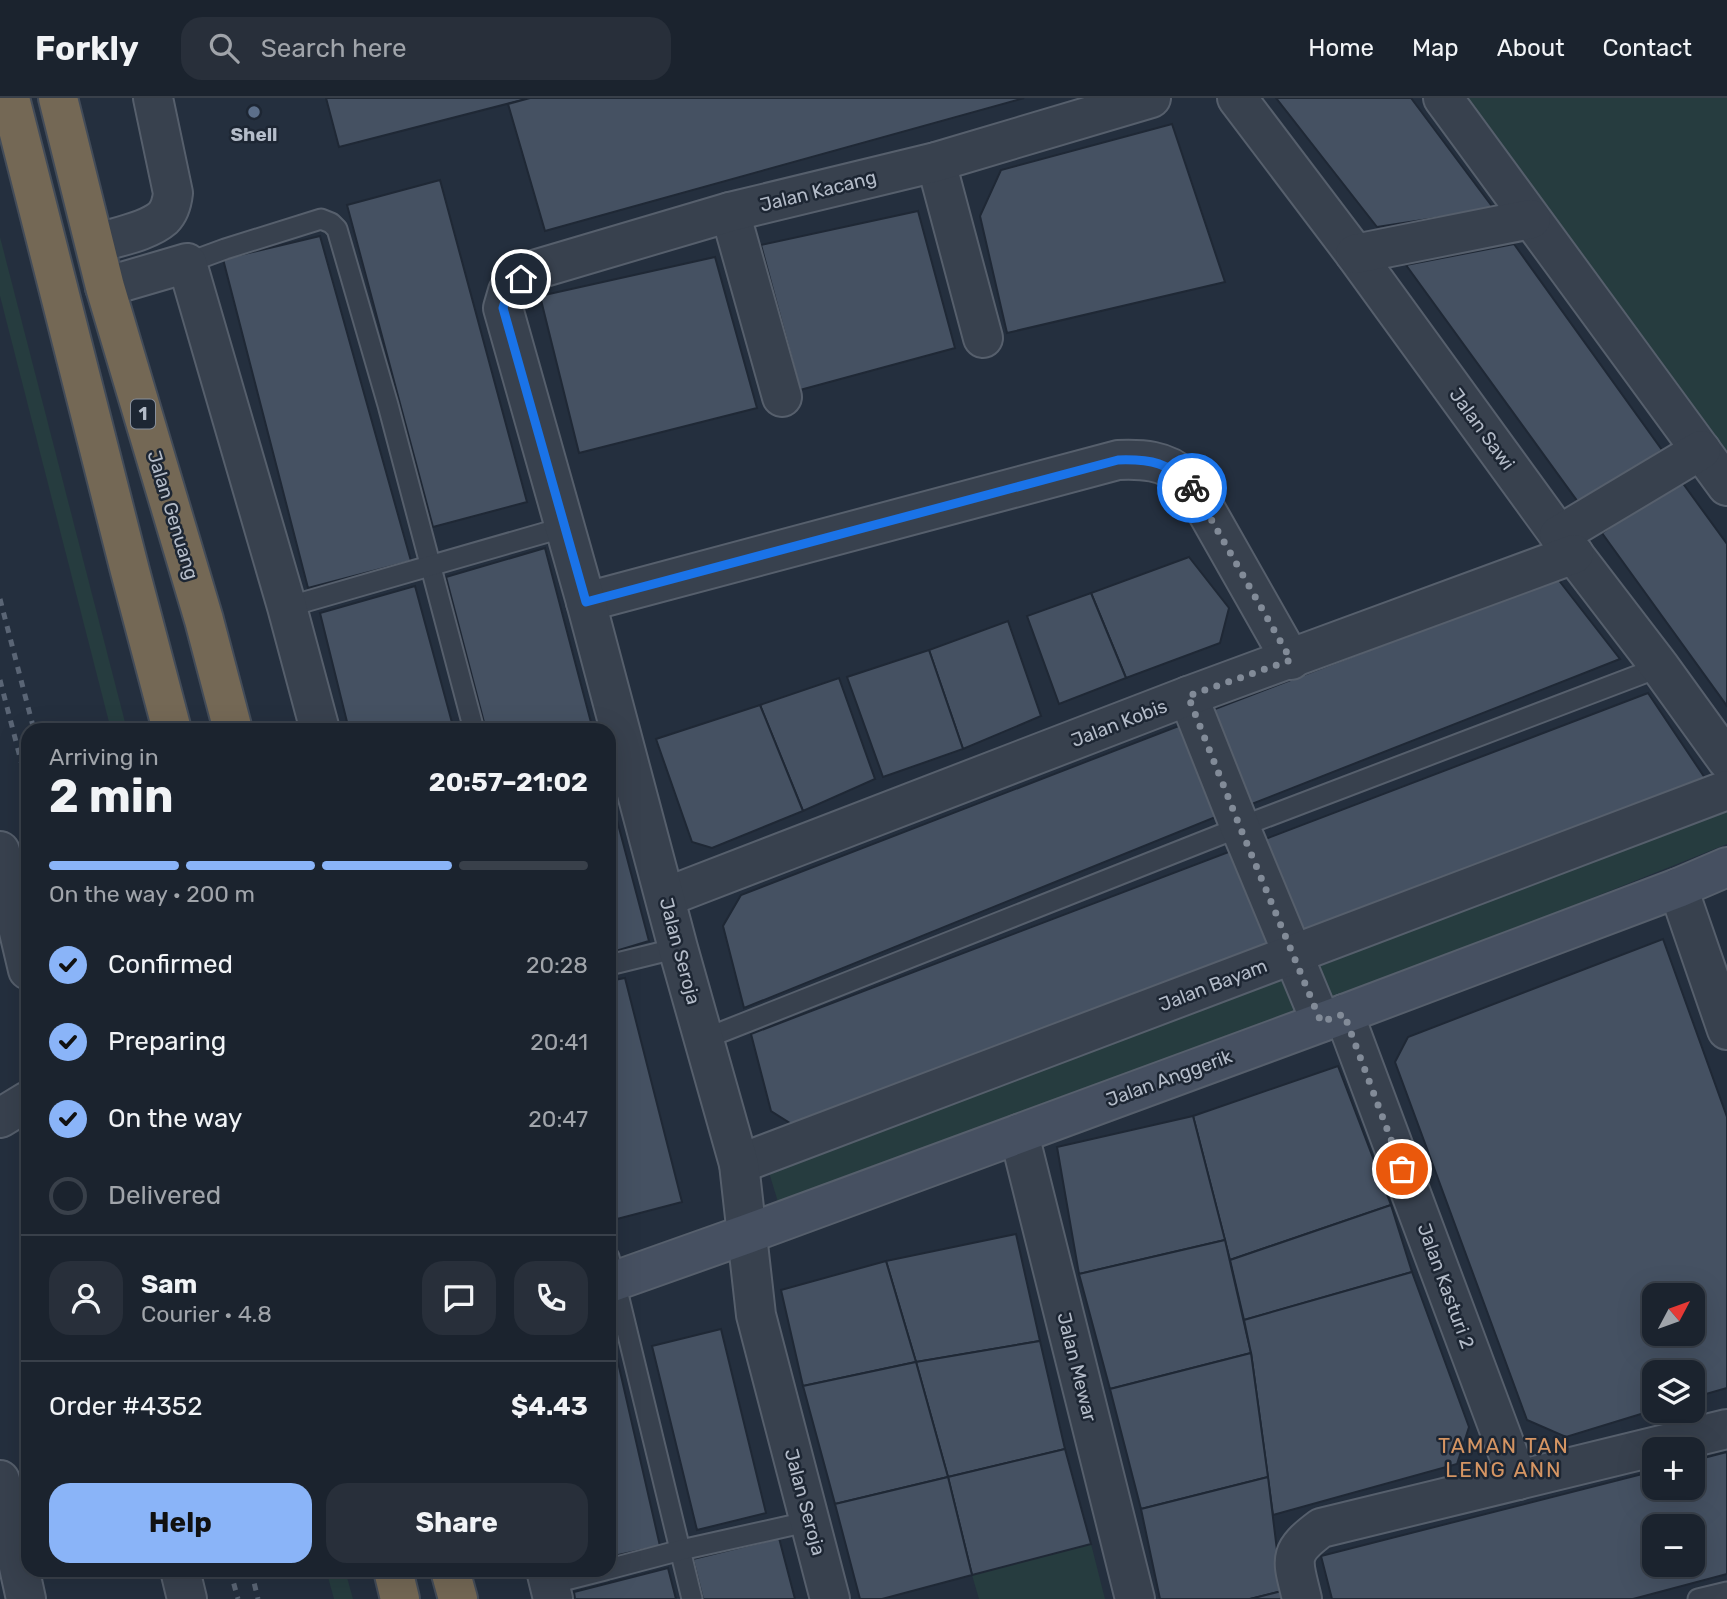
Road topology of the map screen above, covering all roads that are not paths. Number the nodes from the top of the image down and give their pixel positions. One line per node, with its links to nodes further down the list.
1 (10, 98): 27 (highway)
2 (58, 98): 10 (highway, Jalan Genuang / 1)
3 (153, 98): 10 (street)
4 (1151, 98): 7 (street, Jalan Kacang)
5 (1237, 98): 11 (street, Jalan Sawi)
6 (1443, 98): 9 (street)
7 (936, 162): 8 (street, Jalan Kacang); 15 (street)
8 (730, 212): 14 (street, Jalan Kacang); 16 (street)
9 (1531, 219): 11 (street); 17 (street)
10 (95, 244): 13 (highway, Jalan Genuang / 1)
11 (1355, 254): 20 (street, Jalan Sawi)
12 (187, 263): 13 (street); 21 (lane); 23 (street)
13 (105, 287): 28 (highway, Jalan Genuang / 1)
14 (503, 308): 19 (street, Jalan Seroja)
15 (983, 338)
16 (782, 397)
17 (1701, 450): 18 (street); 20 (street, Jalan Kobis)
18 (1727, 486)
19 (565, 527): 21 (lane); 22 (street, Jalan Seroja)
20 (1567, 545): 24 (street, Jalan Kobis); 25 (street, Jalan Sawi)
21 (431, 567): 23 (lane); 30 (lane)
22 (586, 602): 24 (street); 37 (street, Jalan Seroja)
23 (287, 607): 29 (street)
24 (1291, 660): 26 (street, Jalan Kobis)
25 (1660, 667): 31 (street, Jalan Sawi); 33 (lane)
26 (1188, 696): 33 (street, Jalan Kasturi 2); 37 (street, Jalan Kobis)
27 (170, 723)
28 (231, 723)
29 (318, 723)
30 (472, 723)
31 (1727, 760)
32 (1727, 790): 40 (street, Jalan Bayam)
33 (1240, 827): 40 (street, Jalan Kasturi 2); 44 (lane)
34 (0, 852): 38 (street)
35 (1727, 867): 36 (street, Jalan Anggerik)
36 (1678, 888): 42 (street, Jalan Anggerik); 43 (street)
37 (666, 897): 39 (street, Jalan Seroja)
38 (21, 940)
39 (678, 948): 41 (lane); 44 (street, Jalan Seroja)
40 (1293, 955): 42 (street, Jalan Kasturi 2); 48 (street, Jalan Bayam)
41 (616, 963)
42 (1333, 1018): 47 (street, Jalan Anggerik); 54 (street, Jalan Kasturi 2)
43 (1727, 1030)
44 (704, 1039): 48 (street, Jalan Seroja)
45 (21, 1105): 46 (street)
46 (0, 1118)
47 (1019, 1134): 49 (street, Jalan Anggerik); 72 (street, Jalan Mewar)
48 (739, 1164): 49 (street, Jalan Seroja)
49 (747, 1234): 50 (street, Jalan Anggerik); 55 (street, Jalan Seroja)
50 (616, 1273)
51 (616, 1294): 56 (lane)
52 (1727, 1429): 54 (street)
53 (0, 1480): 58 (street)
54 (1518, 1480): 73 (street)
55 (811, 1521): 56 (lane); 71 (street, Jalan Seroja)
56 (681, 1550): 57 (lane); 70 (lane)
57 (616, 1567)
58 (21, 1576)
59 (21, 1577): 66 (street)
60 (182, 1577): 67 (street)
61 (395, 1577): 68 (highway)
62 (452, 1577): 69 (highway)
63 (577, 1577): 64 (lane)
64 (550, 1584)
65 (1727, 1592): 74 (lane)
66 (26, 1599)
67 (187, 1599)
68 (400, 1599)
69 (458, 1599)
70 (692, 1599)
71 (830, 1599)
72 (1135, 1599)
73 (1302, 1599)
74 (1698, 1599)

